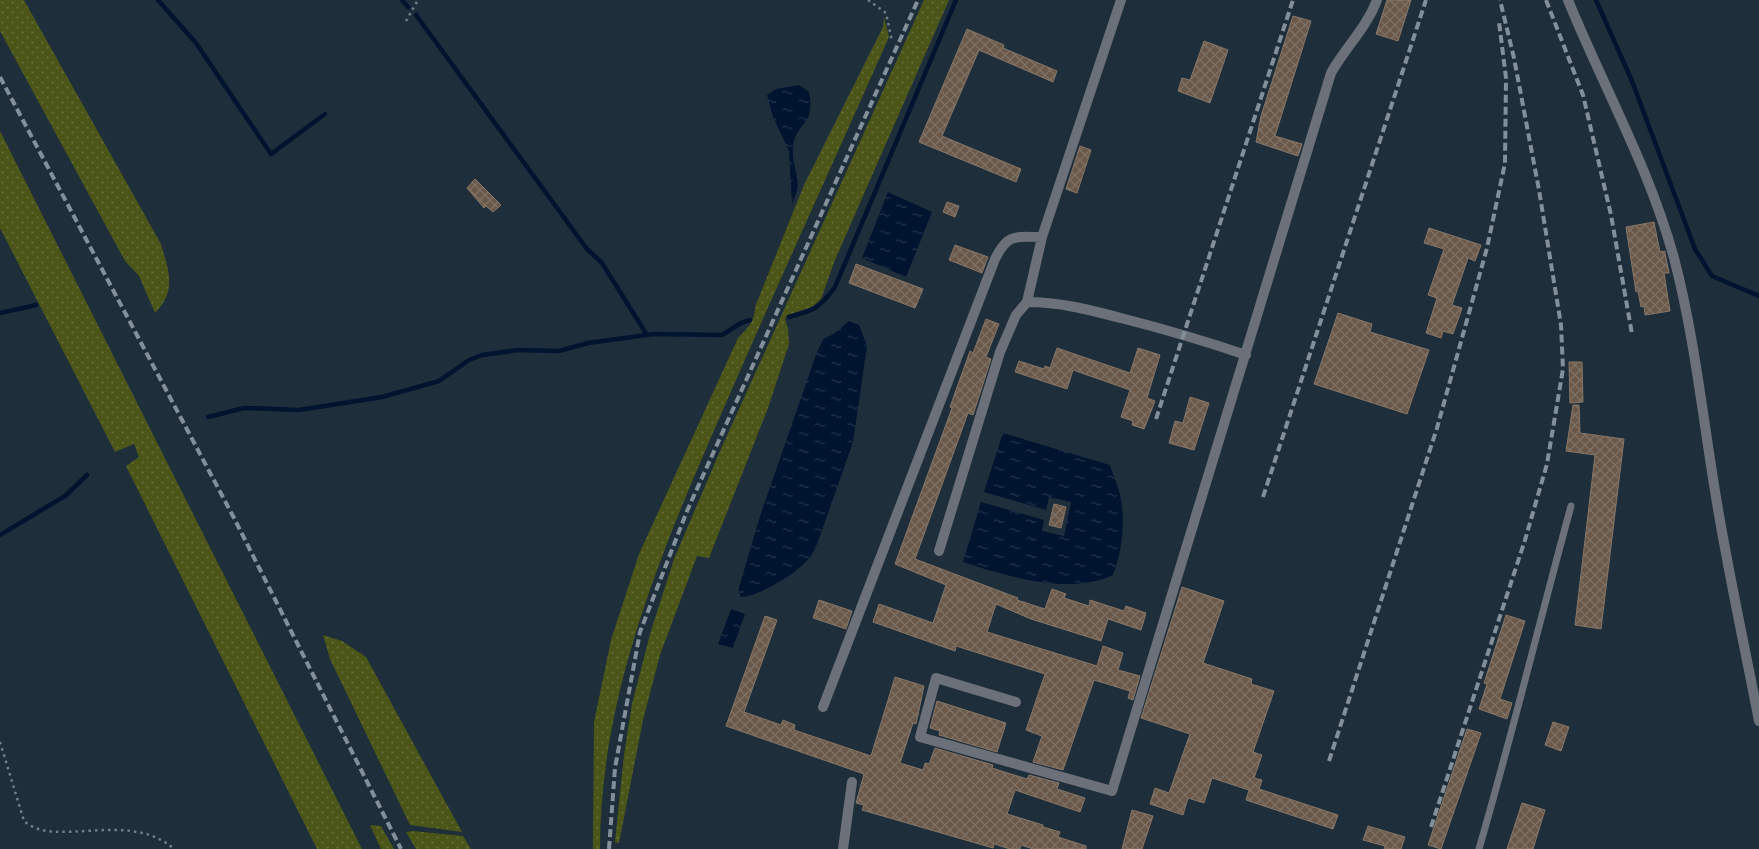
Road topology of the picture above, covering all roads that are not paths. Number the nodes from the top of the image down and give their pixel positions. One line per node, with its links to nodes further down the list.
1 (1121, 0): 4 (street)
2 (1377, 0): 6 (street)
3 (1568, 0): 11 (street)
4 (1042, 237): 5 (street); 10 (street)
5 (1027, 302): 6 (street); 8 (street)
6 (1246, 355): 9 (street)
7 (1570, 506): 14 (lane)
8 (939, 551)
9 (1016, 702)
10 (823, 707)
11 (1759, 721)
12 (852, 782): 13 (street)
13 (844, 849)
14 (1479, 849)

